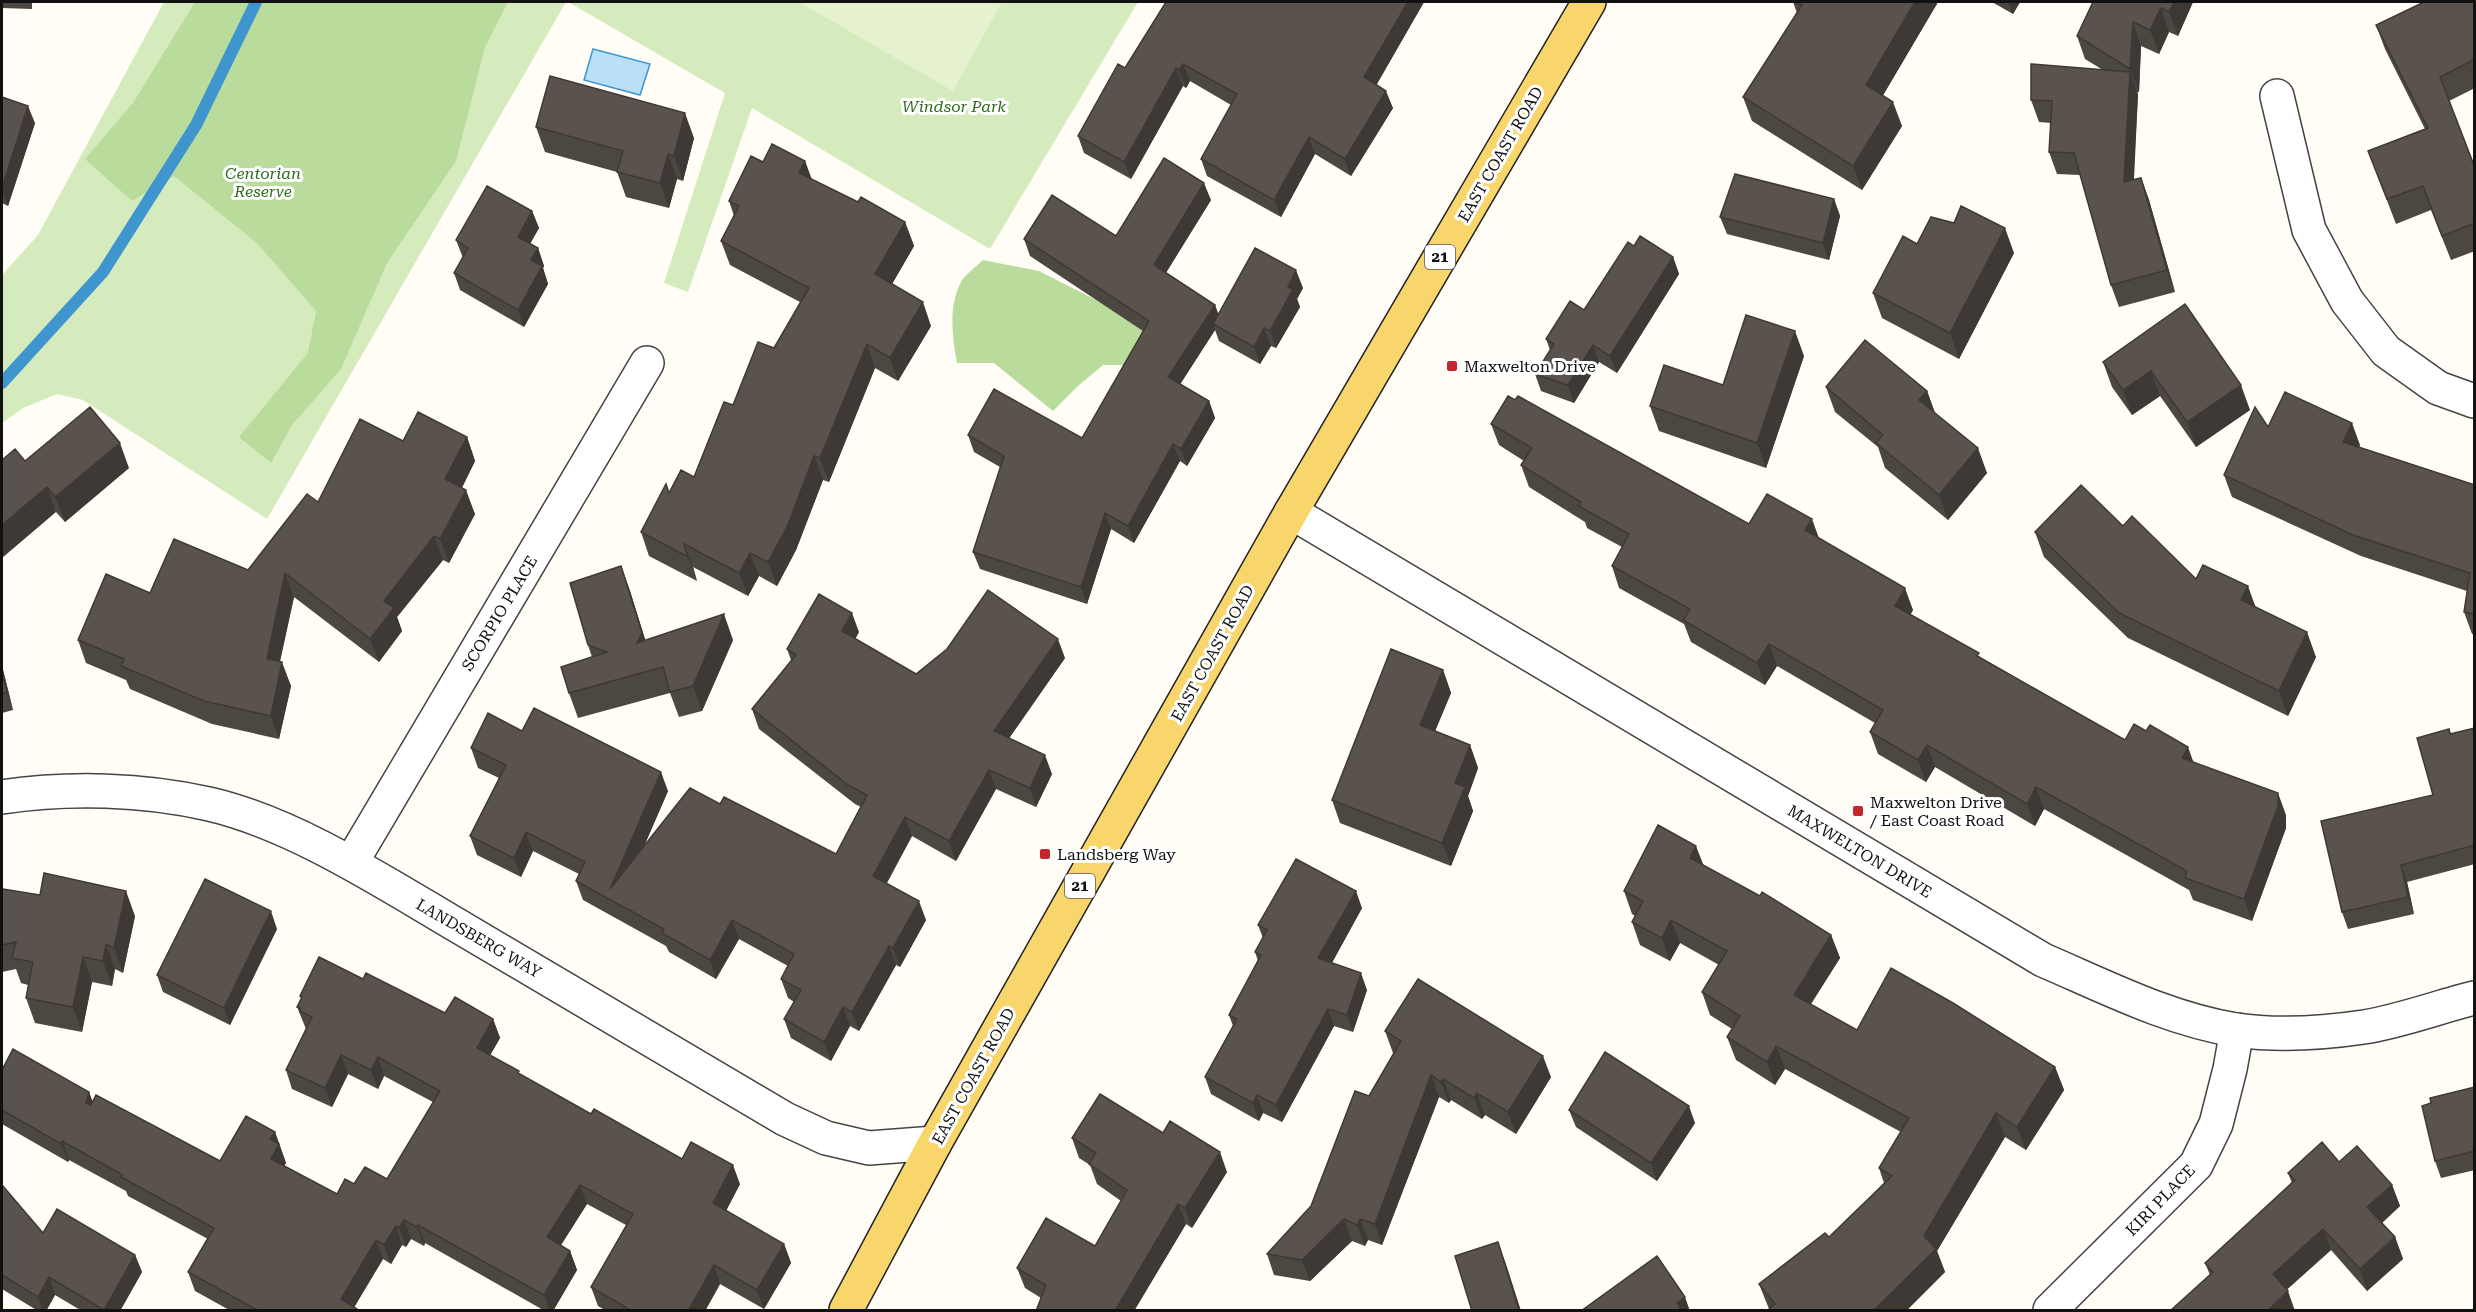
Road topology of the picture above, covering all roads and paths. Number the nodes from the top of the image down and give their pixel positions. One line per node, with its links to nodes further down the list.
1 (1589, 2): 5 (main road, EAST COAST ROAD / 21)
2 (2277, 96): 4 (street)
3 (647, 363): 7 (street, SCORPIO PLACE)
4 (2475, 401)
5 (1291, 512): 9 (street, MAXWELTON DRIVE); 10 (main road, EAST COAST ROAD / 21)
6 (2, 797): 7 (street, LANDSBERG WAY)
7 (351, 863): 10 (street, LANDSBERG WAY)
8 (2475, 998): 9 (street, MAXWELTON DRIVE)
9 (2237, 1030): 12 (street, KIRI PLACE)
10 (934, 1143): 11 (main road, EAST COAST ROAD / 21)
11 (846, 1311)
12 (2050, 1311)

